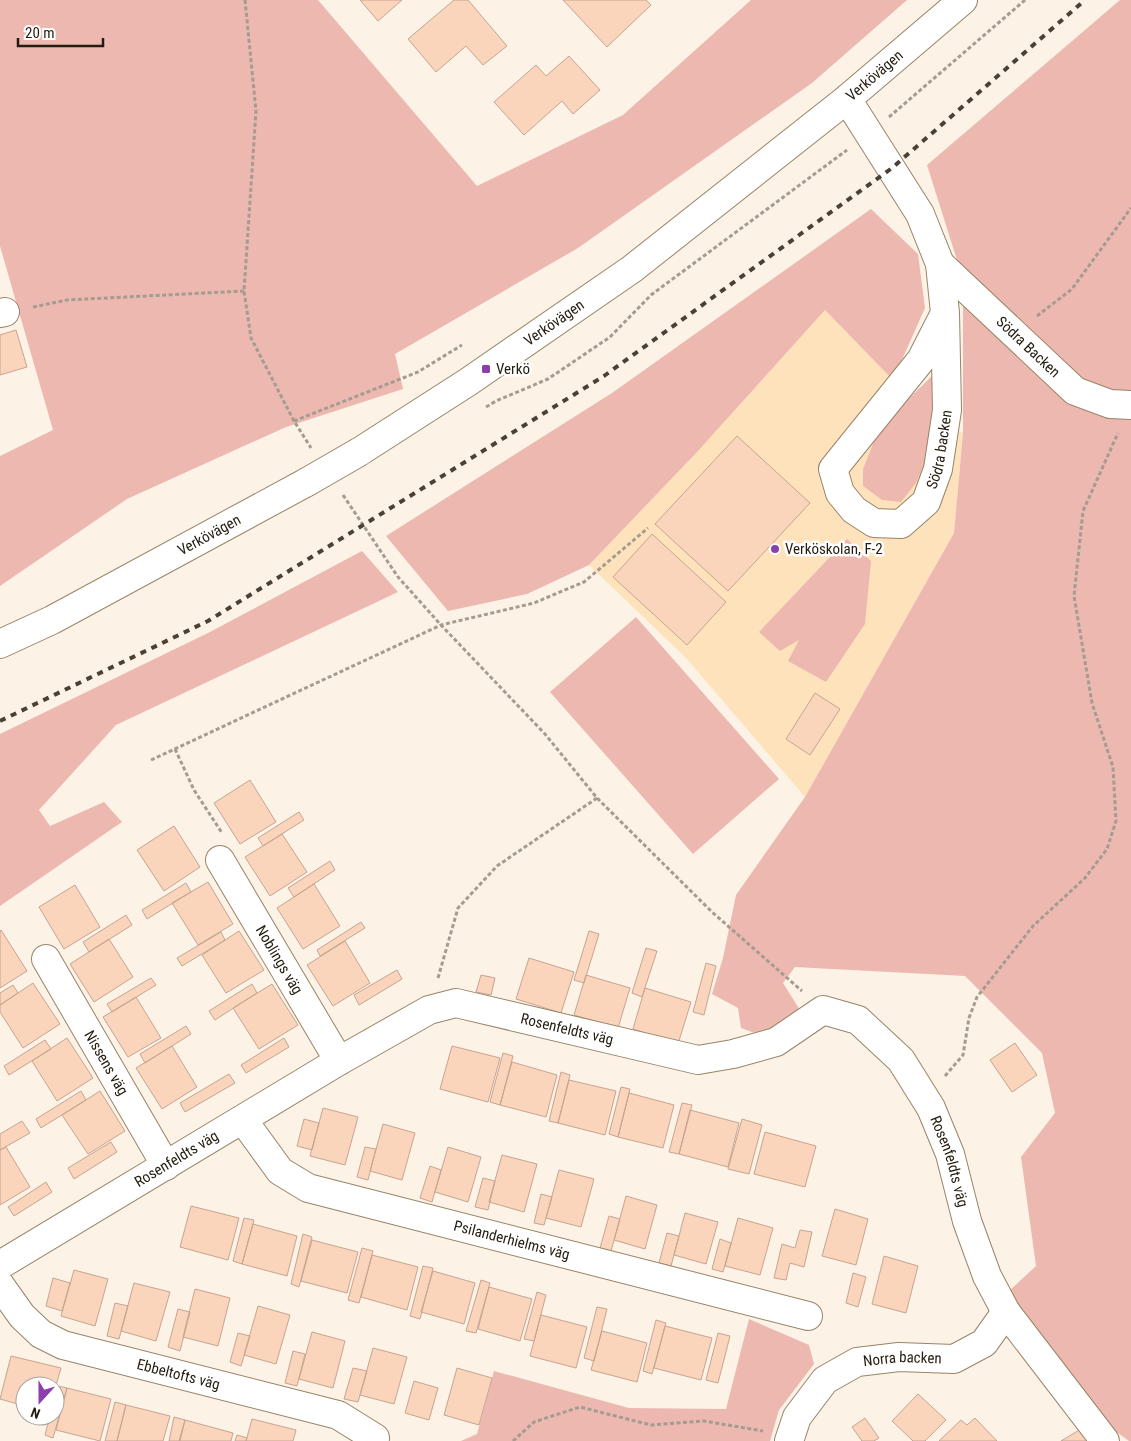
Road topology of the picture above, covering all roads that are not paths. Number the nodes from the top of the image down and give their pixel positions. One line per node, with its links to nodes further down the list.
1 (963, 0): 2 (street, Verkövägen)
2 (847, 99): 3 (street, Södra backen); 6 (street, Verkövägen, bridge)
3 (940, 264): 4 (street, Södra backen); 5 (street, Södra Backen)
4 (945, 314): 4 (street, Södra backen)
5 (1131, 404)
6 (0, 644)
7 (220, 860): 9 (street, Noblings väg)
8 (46, 959): 11 (street, Nissens väg)
9 (339, 1061): 10 (street, Rosenfeldts väg); 14 (street, Rosenfeldts väg)
10 (243, 1120): 11 (street, Rosenfeldts väg); 15 (street, Psilanderhielms väg)
11 (166, 1166): 12 (street, Rosenfeldts väg)
12 (0, 1264)
13 (0, 1285): 16 (street, Ebbeltofts väg)
14 (1006, 1312): 17 (street, Norra backen); 18 (street, Rosenfeldts väg)
15 (808, 1316)
16 (375, 1438)
17 (790, 1438)
18 (1105, 1441)

